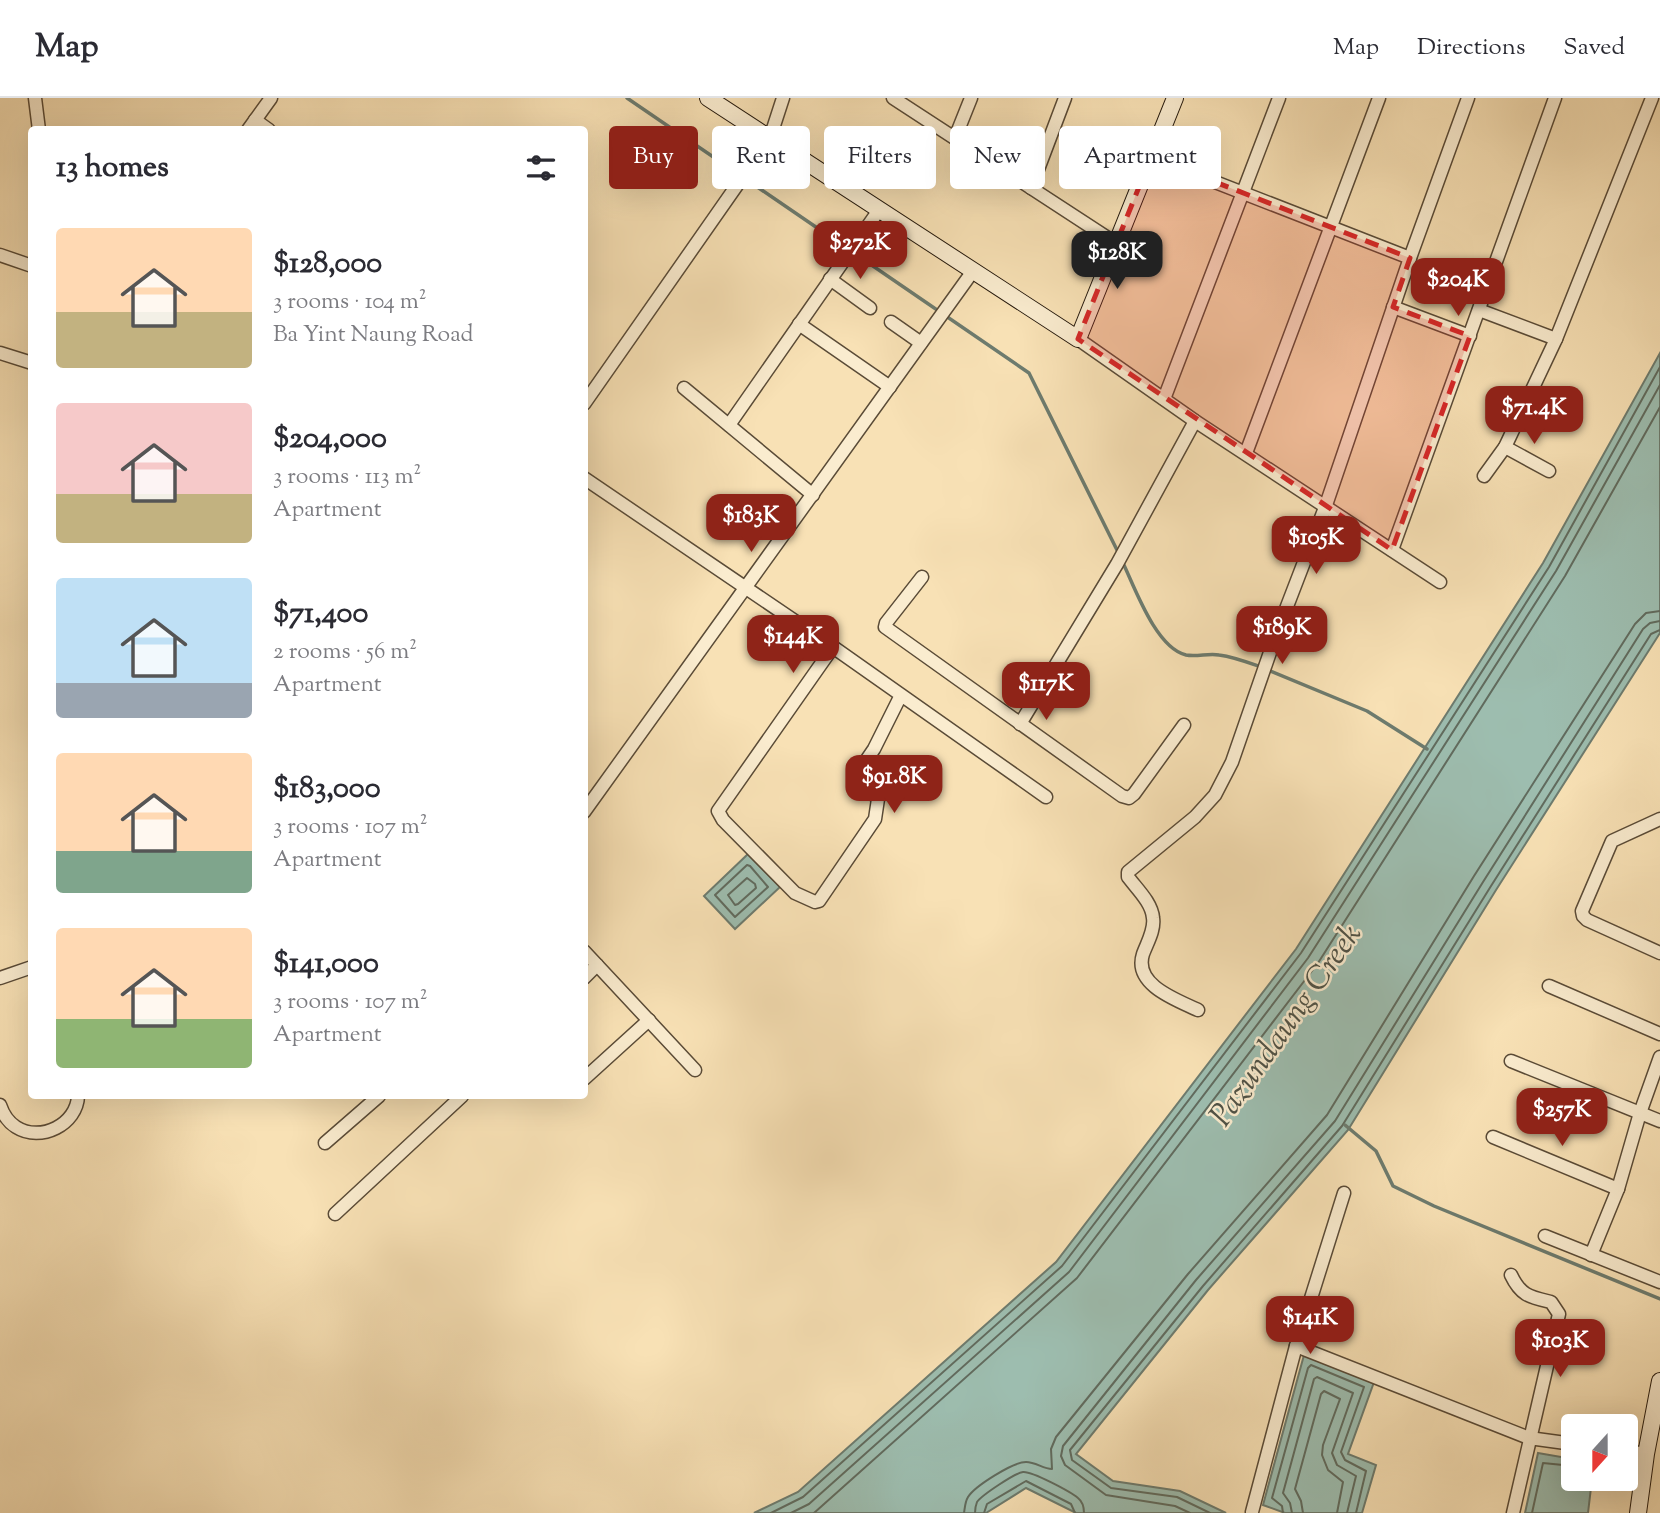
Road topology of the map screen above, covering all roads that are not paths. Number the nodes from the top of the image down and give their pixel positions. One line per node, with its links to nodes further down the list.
1 (35, 98): 15 (street)
2 (271, 98): 14 (street)
3 (708, 98): 16 (main road)
4 (783, 98): 17 (street)
5 (893, 98): 20 (street)
6 (971, 98): 18 (street)
7 (1065, 98): 21 (street)
8 (1175, 98): 19 (main road)
9 (1279, 98): 27 (street)
10 (1379, 98): 29 (street)
11 (1468, 98): 32 (street)
12 (1555, 98): 38 (street)
13 (1651, 98): 43 (street)
14 (252, 125)
15 (38, 126)
16 (751, 126)
17 (774, 126)
18 (960, 126)
19 (1164, 126)
20 (950, 135)
21 (1045, 151)
22 (810, 165): 28 (main road)
23 (1221, 184): 27 (street)
24 (734, 189): 49 (street)
25 (1033, 189): 30 (street)
26 (1138, 189): 30 (main road)
27 (1243, 193): 29 (street); 50 (street)
28 (878, 210): 34 (main road); 35 (street)
29 (1331, 227): 32 (street); 54 (street)
30 (1120, 236): 42 (main road)
31 (0, 255): 33 (street)
32 (1410, 258): 36 (street)
33 (28, 264)
34 (973, 271): 42 (main road); 44 (street)
35 (830, 279): 37 (street); 40 (street)
36 (1393, 307): 41 (street); 59 (street)
37 (870, 309)
38 (1479, 310): 41 (street); 43 (street)
39 (891, 323): 44 (street)
40 (799, 324): 47 (street); 52 (street)
41 (1470, 336): 60 (street)
42 (1078, 339): 50 (street)
43 (1556, 339): 53 (street)
44 (921, 343): 47 (street)
45 (0, 353): 46 (street)
46 (28, 362)
47 (890, 387): 58 (street)
48 (684, 388): 52 (street)
49 (588, 398)
50 (1164, 399): 51 (street)
51 (1195, 421): 54 (street); 66 (street)
52 (729, 425): 58 (street)
53 (1506, 447): 55 (street); 56 (street)
54 (1246, 453): 59 (street)
55 (1549, 471)
56 (1484, 476)
57 (588, 481): 63 (street)
58 (813, 495): 63 (street)
59 (1326, 505): 60 (street); 78 (street)
60 (1392, 550): 62 (street)
61 (922, 577): 66 (street)
62 (1440, 582)
63 (748, 587): 64 (street); 69 (street)
64 (833, 647): 65 (street); 65 (street)
65 (901, 695): 68 (street)
66 (1020, 724): 67 (street)
67 (1184, 725)
68 (1046, 797)
69 (588, 807)
70 (1660, 818): 71 (street)
71 (1660, 953)
72 (588, 955): 73 (street)
73 (597, 965): 75 (street); 79 (street)
74 (28, 968): 76 (street)
75 (588, 974)
76 (0, 978)
77 (1549, 986): 80 (street)
78 (1198, 1010)
79 (649, 1020): 83 (street); 84 (street)
80 (1660, 1034)
81 (1660, 1057): 89 (street)
82 (1511, 1061): 89 (street)
83 (695, 1070)
84 (588, 1075)
85 (78, 1099): 88 (street)
86 (376, 1099): 92 (street)
87 (459, 1099): 95 (street)
88 (0, 1105)
89 (1640, 1113): 90 (street); 93 (street)
90 (1660, 1121)
91 (1493, 1137): 93 (street)
92 (325, 1143)
93 (1618, 1189): 97 (street)
94 (1344, 1193): 100 (street)
95 (335, 1214)
96 (1545, 1236): 97 (street)
97 (1591, 1255): 99 (street)
98 (1511, 1275): 102 (street)
99 (1660, 1282)
100 (1296, 1346): 102 (street); 106 (street)
101 (1660, 1381): 105 (main road)
102 (1529, 1438): 103 (street); 107 (street)
103 (1561, 1442)
104 (1638, 1453): 105 (street)
105 (1646, 1454): 108 (main road)
106 (1252, 1512)
107 (1513, 1513)
108 (1638, 1513)

